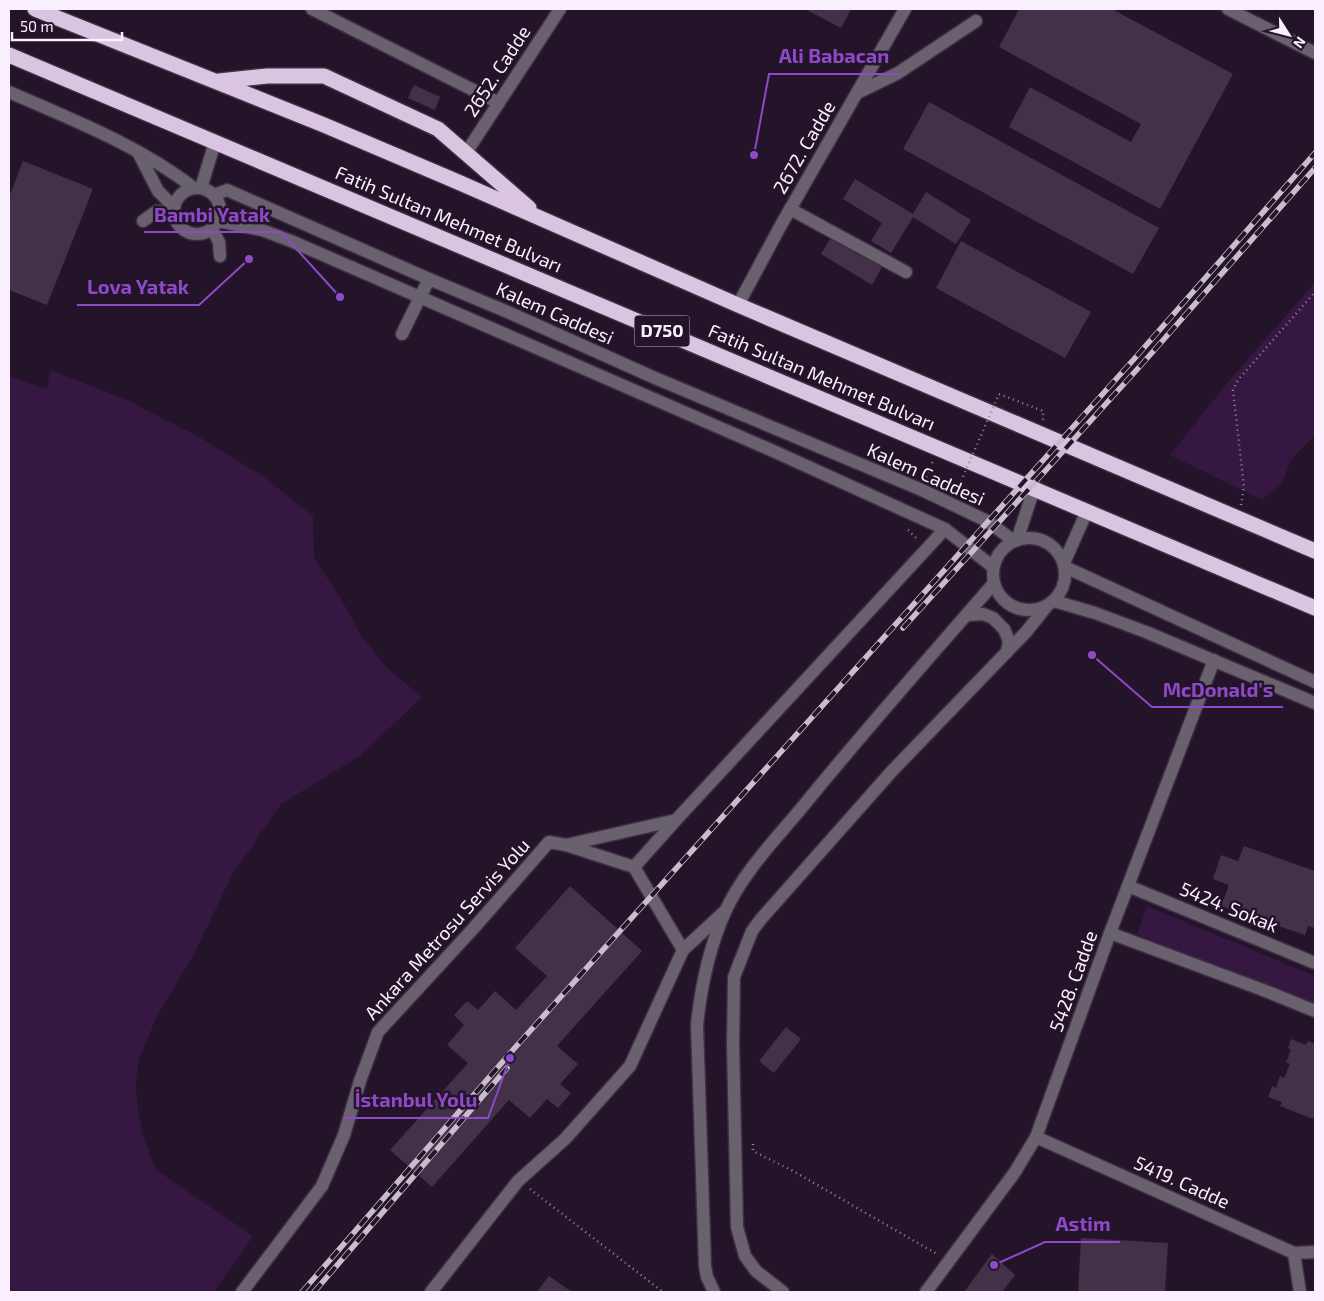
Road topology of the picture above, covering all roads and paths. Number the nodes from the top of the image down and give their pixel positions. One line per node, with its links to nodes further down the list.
1 (35, 9): 9 (highway, Fatih Sultan Mehmet Bulvarı)
2 (312, 9): 12 (street)
3 (560, 9): 12 (street, 2652. Cadde)
4 (905, 9): 11 (street, 2672. Cadde)
5 (1228, 9): 7 (street)
6 (976, 21): 11 (street)
7 (1315, 53)
8 (9, 55): 13 (highway, Fatih Sultan Mehmet Bulvarı / D750)
9 (214, 81): 15 (highway); 20 (highway, Fatih Sultan Mehmet Bulvarı)
10 (9, 92): 14 (street)
11 (857, 93): 18 (street, 2672. Cadde)
12 (499, 103): 15 (street, 2652. Cadde)
13 (214, 142): 16 (street); 31 (highway, Fatih Sultan Mehmet Bulvarı / D750)
14 (138, 152): 16 (street); 19 (street)
15 (466, 153): 20 (highway)
16 (197, 188): 17 (street); 19 (street)
17 (214, 195): 22 (street); 25 (street, Kalem Caddesi)
18 (790, 209): 24 (street); 28 (street, 2672. Cadde)
19 (173, 210): 21 (street); 22 (street)
20 (539, 217): 28 (highway, Fatih Sultan Mehmet Bulvarı)
21 (143, 221)
22 (215, 225): 23 (street); 27 (street, Kalem Caddesi)
23 (220, 256)
24 (906, 272)
25 (429, 279): 27 (street); 38 (street, Kalem Caddesi)
26 (1315, 292): 36 (path)
27 (420, 296): 29 (street); 37 (street, Kalem Caddesi)
28 (738, 305): 36 (highway, Fatih Sultan Mehmet Bulvarı)
29 (402, 334)
30 (1022, 404): 34 (path, bridge)
31 (938, 448): 32 (path); 33 (highway, Fatih Sultan Mehmet Bulvarı / D750)
32 (925, 480)
33 (1034, 488): 35 (highway, Fatih Sultan Mehmet Bulvarı / D750); 38 (street)
34 (955, 495)
35 (1087, 511): 40 (street); 44 (highway, Fatih Sultan Mehmet Bulvarı / D750)
36 (1238, 518): 39 (highway, Fatih Sultan Mehmet Bulvarı)
37 (945, 529): 41 (street, Kalem Caddesi); 50 (street)
38 (1016, 541): 40 (street); 41 (street)
39 (1315, 551)
40 (1064, 565): 43 (street); 48 (street)
41 (994, 567): 42 (street)
42 (994, 583): 43 (street); 45 (street)
43 (1050, 604): 46 (street); 47 (street)
44 (1315, 608)
45 (967, 615): 46 (street); 54 (street)
46 (1007, 652): 69 (street)
47 (1214, 660): 49 (street); 53 (street, 5428. Cadde)
48 (1315, 682)
49 (1315, 703)
50 (676, 820): 51 (street); 52 (street)
51 (566, 845): 52 (street); 65 (street, Ankara Metrosu Servis Yolu)
52 (634, 867): 56 (street)
53 (1128, 886): 55 (street, 5428. Cadde); 57 (street, 5424. Sokak)
54 (726, 910): 56 (street); 68 (street)
55 (1110, 933): 58 (street); 59 (street, 5428. Cadde)
56 (683, 950): 61 (street)
57 (1315, 963)
58 (1315, 1010)
59 (1036, 1137): 63 (street, 5419. Cadde); 64 (street, 5428. Cadde)
60 (753, 1144): 64 (path)
61 (518, 1181): 66 (street); 67 (path)
62 (1315, 1252): 63 (street, 5419. Cadde)
63 (1294, 1253): 71 (street)
64 (950, 1261): 70 (street, 5428. Cadde)
65 (242, 1292)
66 (431, 1292)
67 (663, 1292)
68 (714, 1292)
69 (783, 1292)
70 (926, 1292)
71 (1300, 1292)

